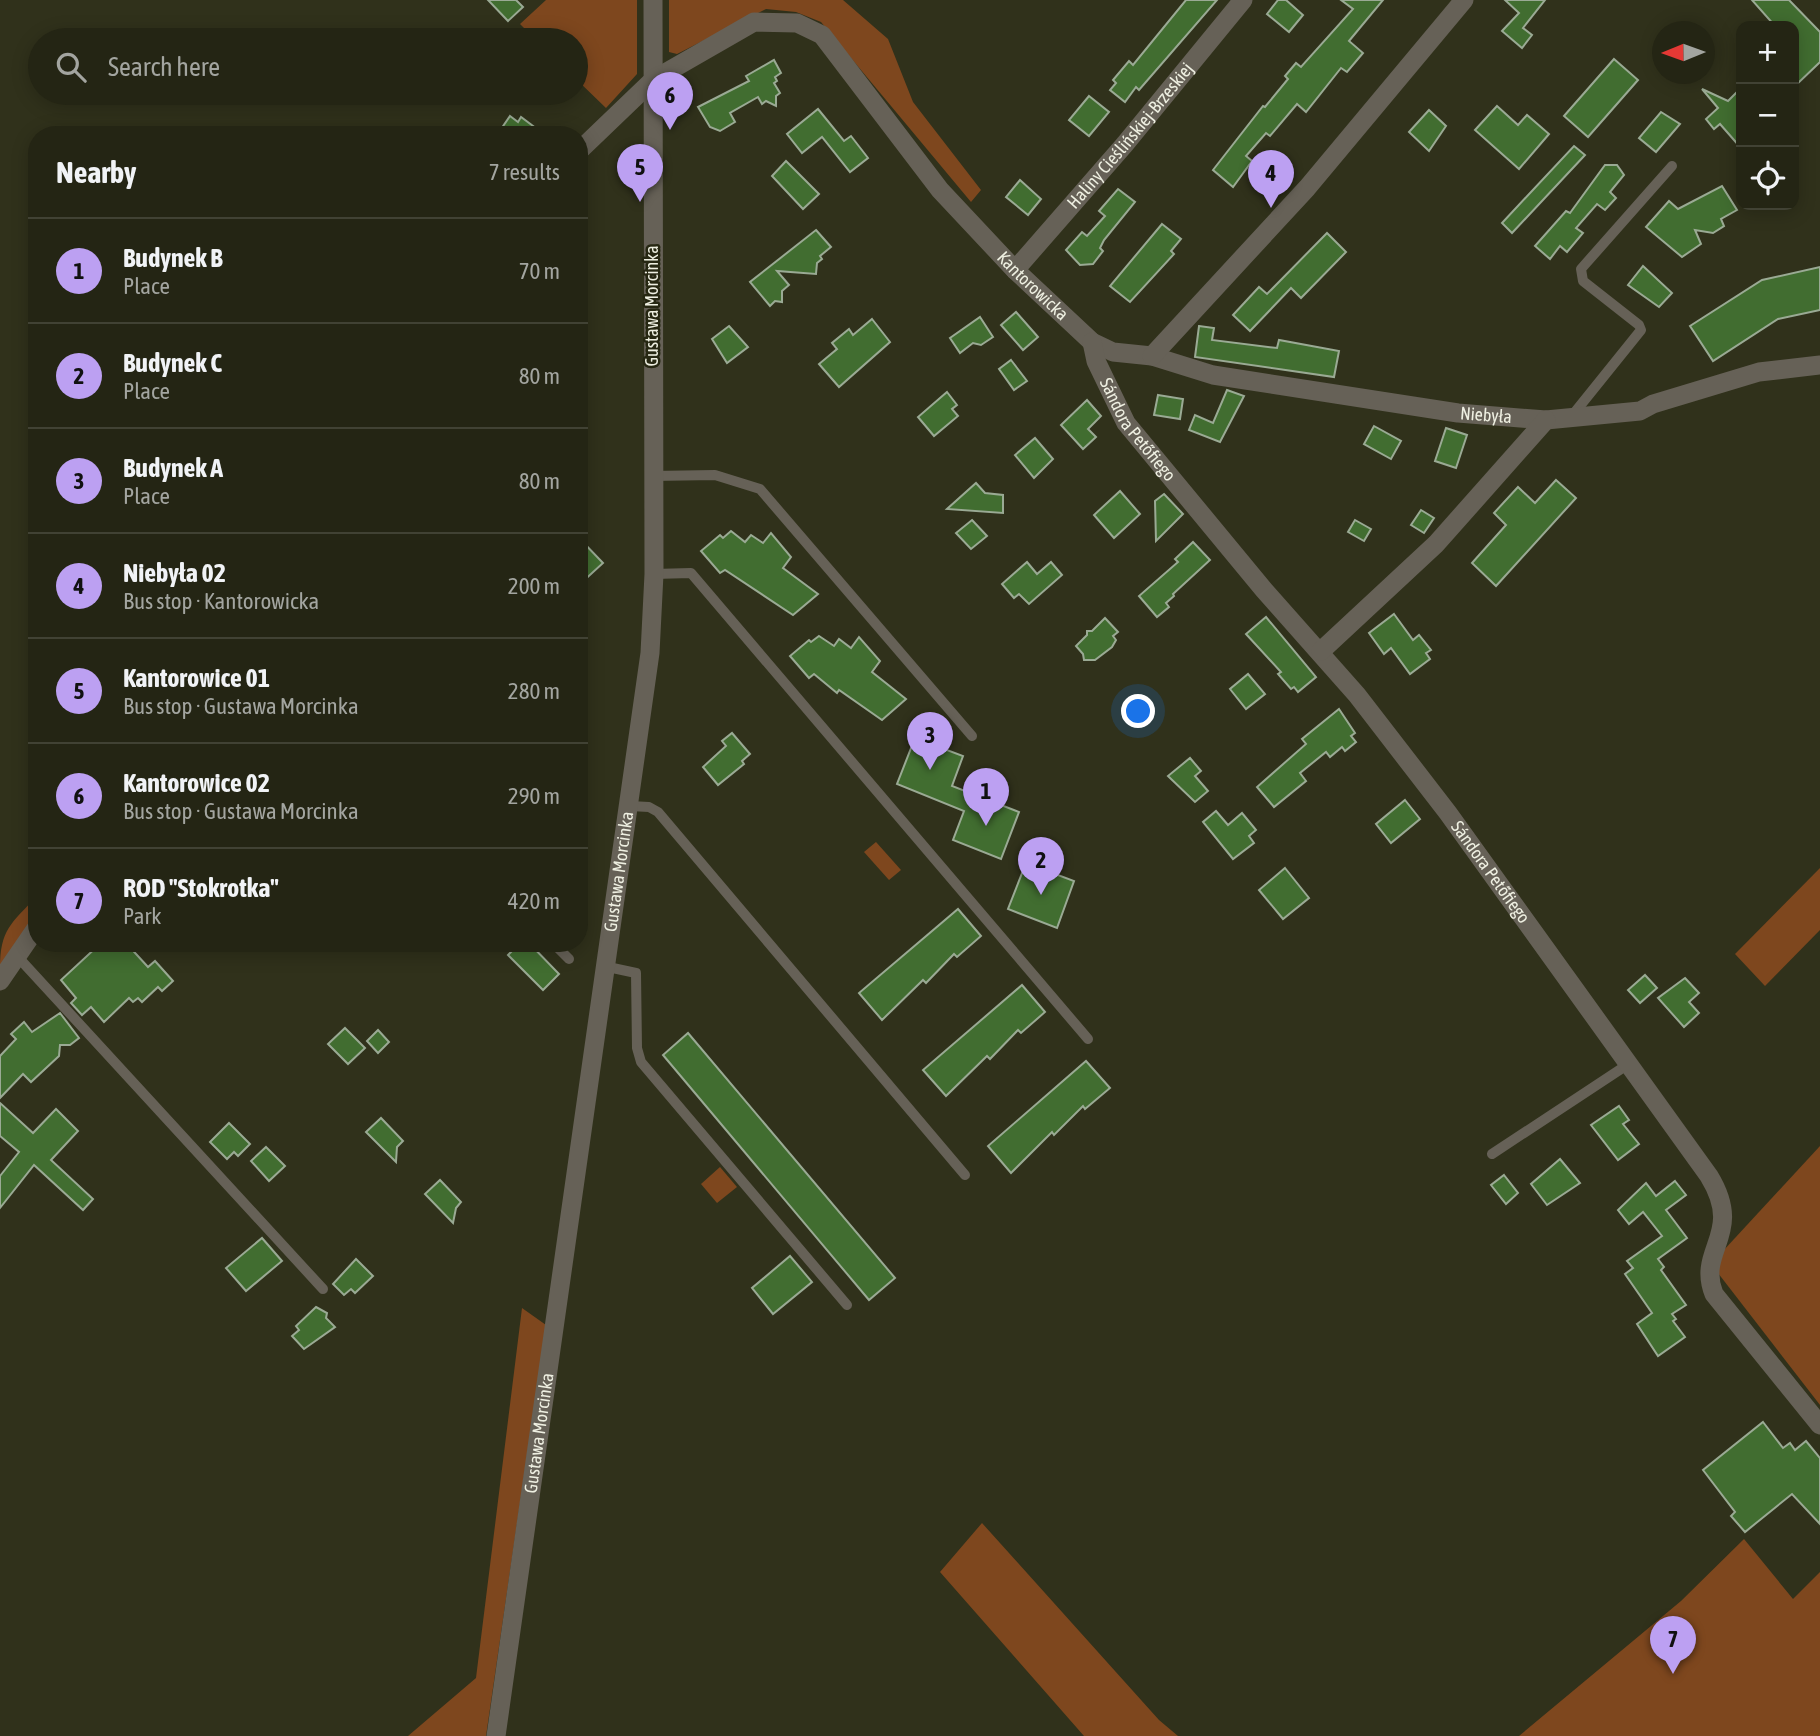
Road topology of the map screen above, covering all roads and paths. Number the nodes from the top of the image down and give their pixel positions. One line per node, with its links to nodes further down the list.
1 (653, 0): 4 (street, Gustawa Morcinka)
2 (1243, 0): 7 (street, Haliny Cieślińskiej-Brzeskiej)
3 (1464, 0): 9 (street)
4 (653, 80): 5 (street, Kantorowicka); 7 (street, Kantorowicka); 13 (street, Gustawa Morcinka)
5 (588, 141)
6 (1672, 166): 12 (lane)
7 (1015, 270): 8 (street, Kantorowicka)
8 (1092, 342): 9 (street, Kantorowicka); 15 (street, Sándora Petőfiego)
9 (1152, 356): 11 (street, Niebyła)
10 (1820, 366): 12 (street, Niebyła)
11 (1546, 420): 12 (street, Niebyła); 15 (street)
12 (1569, 420)
13 (652, 476): 14 (street, Gustawa Morcinka); 16 (lane)
14 (654, 574): 17 (street, Gustawa Morcinka); 24 (lane)
15 (1321, 651): 25 (street, Sándora Petőfiego)
16 (972, 736)
17 (630, 806): 22 (street, Gustawa Morcinka); 27 (lane)
18 (28, 940): 20 (street)
19 (562, 952): 21 (lane)
20 (17, 956): 23 (street); 28 (lane)
21 (569, 959)
22 (608, 967): 29 (lane); 31 (street, Gustawa Morcinka)
23 (0, 981)
24 (1088, 1039)
25 (1627, 1065): 26 (lane); 30 (street, Sándora Petőfiego)
26 (1492, 1154)
27 (965, 1175)
28 (323, 1289)
29 (847, 1306)
30 (1820, 1424)
31 (496, 1736)

